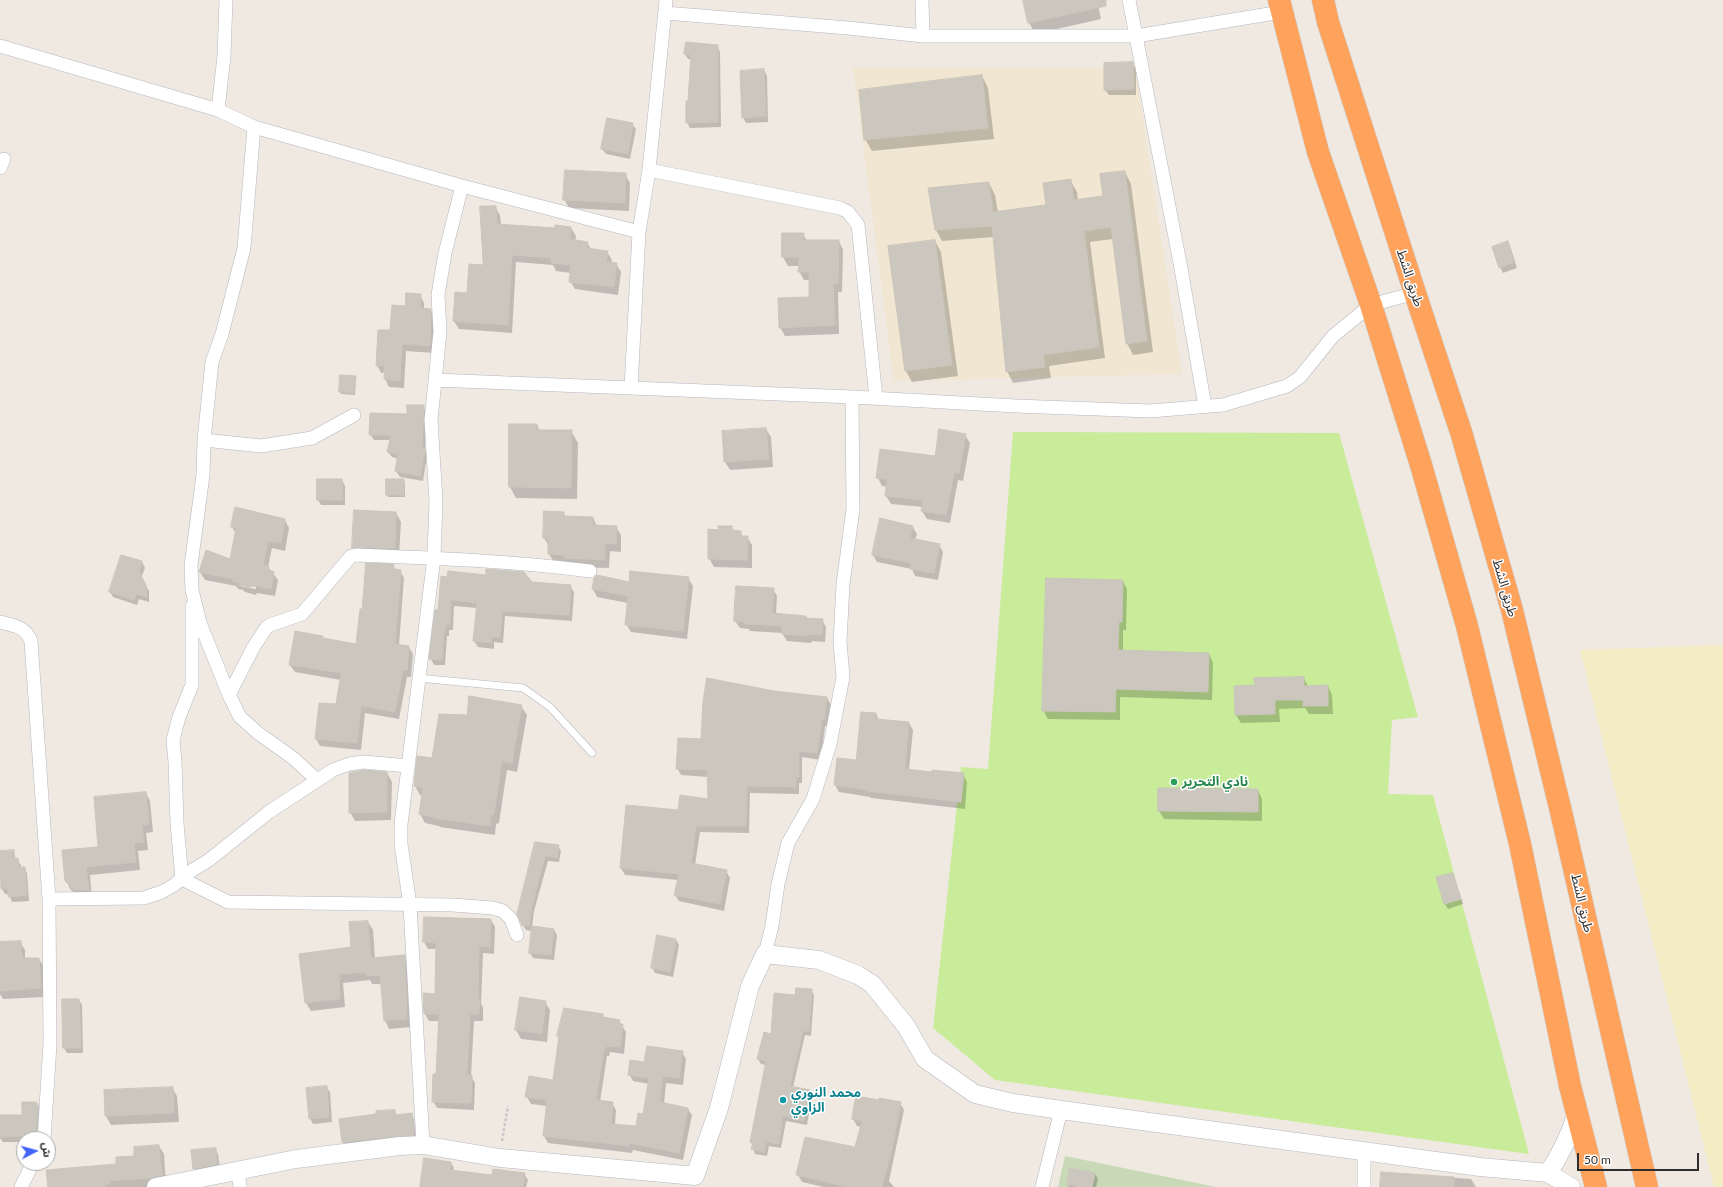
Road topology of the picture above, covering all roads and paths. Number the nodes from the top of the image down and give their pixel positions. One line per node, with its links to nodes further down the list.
1 (226, 0): 10 (street)
2 (922, 0): 7 (street)
3 (1129, 0): 8 (street)
4 (1323, 0): 15 (highway, طريق الشط)
5 (665, 6): 7 (street); 12 (street)
6 (1280, 6): 8 (street); 16 (highway)
7 (923, 36): 8 (street)
8 (1136, 36): 21 (street)
9 (0, 46): 10 (street)
10 (218, 110): 11 (street)
11 (254, 126): 13 (street); 23 (street)
12 (649, 170): 14 (street); 20 (street)
13 (462, 186): 14 (street); 17 (street)
14 (639, 232): 18 (street)
15 (1414, 293): 16 (street); 55 (highway, طريق الشط)
16 (1371, 305): 21 (street); 40 (highway)
17 (435, 380): 18 (street); 24 (street)
18 (632, 388): 19 (street)
19 (852, 397): 20 (street); 37 (street)
20 (876, 398): 21 (street)
21 (1204, 406)
22 (354, 415): 23 (street)
23 (204, 440): 26 (street)
24 (434, 557): 25 (street); 28 (street); 29 (street)
25 (590, 571)
26 (192, 590): 29 (street); 33 (street)
27 (0, 622): 34 (street)
28 (418, 678): 30 (lane); 31 (street)
29 (229, 695): 32 (street)
30 (592, 753)
31 (408, 766): 32 (street); 35 (street)
32 (317, 780): 33 (street)
33 (182, 879): 34 (street); 35 (street)
34 (49, 899): 41 (street)
35 (410, 905): 36 (street); 42 (street)
36 (517, 935)
37 (765, 954): 39 (street); 48 (street)
38 (508, 1106): 44 (path)
39 (1061, 1110): 43 (street); 51 (street)
40 (1577, 1113): 46 (street); 54 (highway)
41 (45, 1131)
42 (422, 1145): 44 (street); 47 (street)
43 (1364, 1152): 46 (street); 52 (street)
44 (500, 1158): 48 (street)
45 (29, 1171): 49 (street)
46 (1548, 1173): 53 (street)
47 (239, 1179): 50 (street)
48 (694, 1181)
49 (20, 1187)
50 (156, 1187)
51 (1042, 1187)
52 (1364, 1187)
53 (1571, 1187)
54 (1596, 1187)
55 (1647, 1187)

